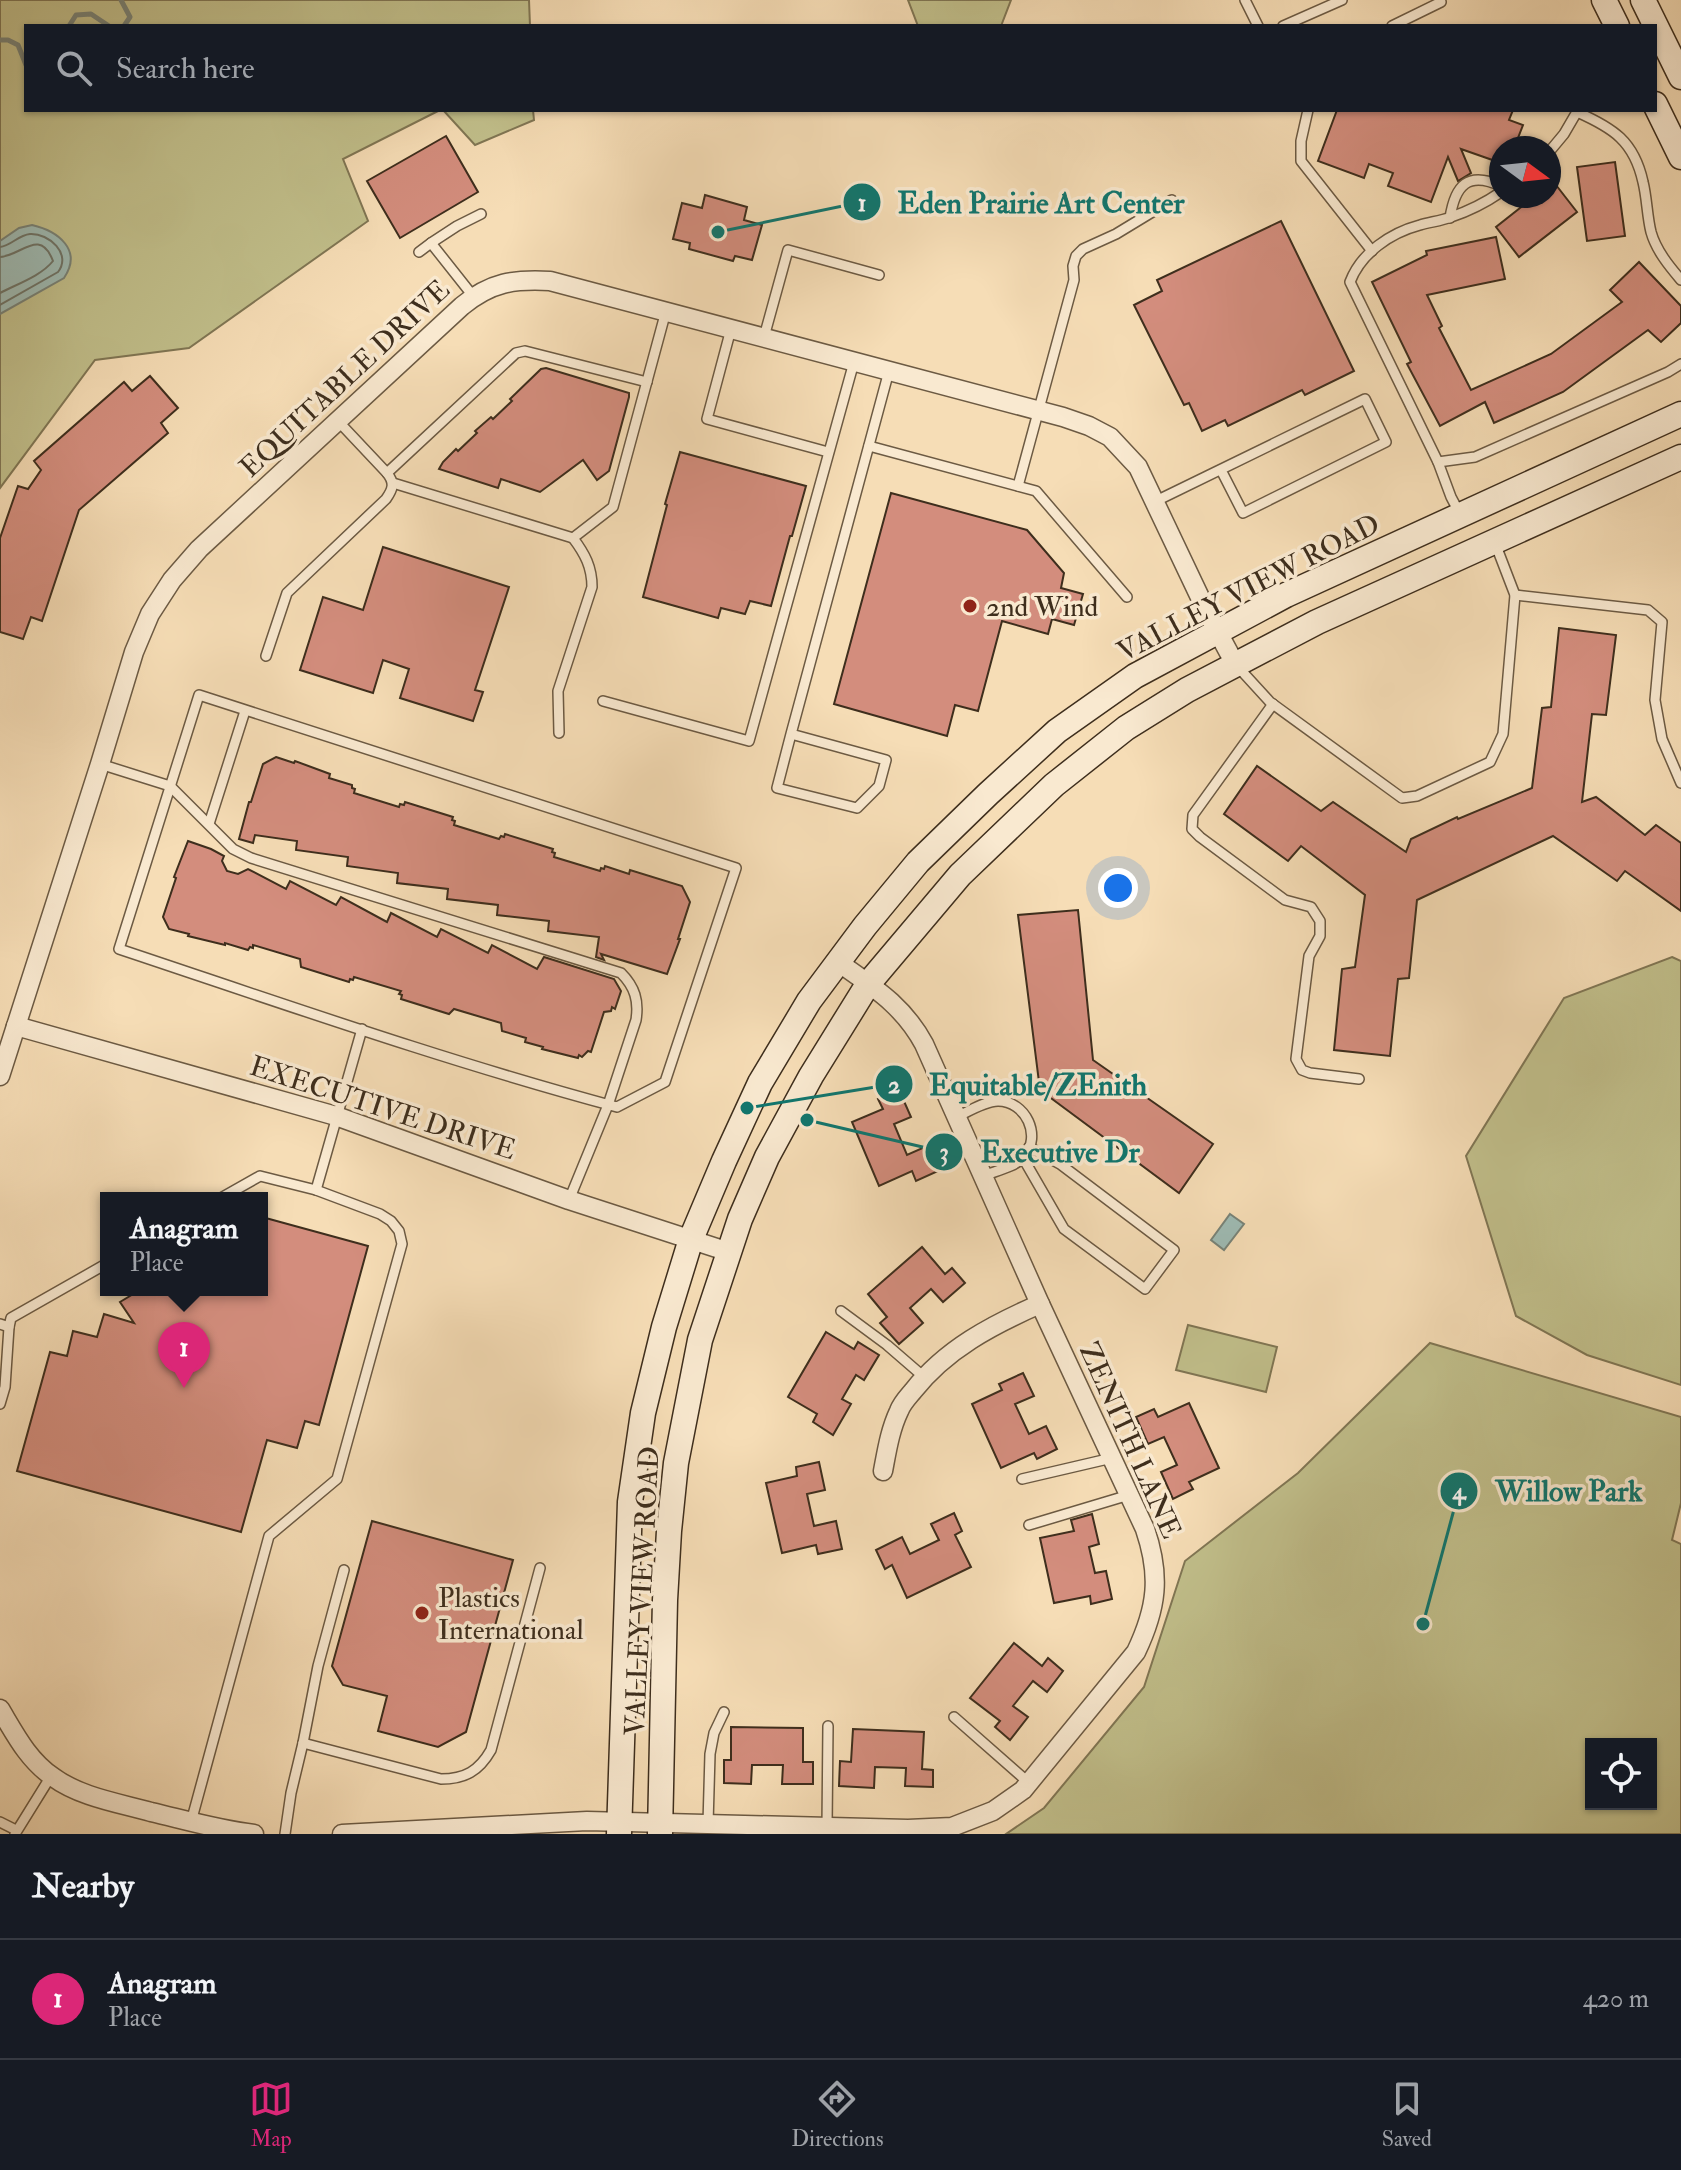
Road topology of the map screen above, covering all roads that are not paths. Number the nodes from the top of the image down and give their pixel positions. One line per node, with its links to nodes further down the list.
1 (1245, 0): 6 (lane)
2 (1342, 0): 7 (lane)
3 (1604, 0): 9 (main road)
4 (1643, 0): 10 (main road)
5 (1441, 2): 8 (lane)
6 (1257, 24)
7 (1288, 24)
8 (1396, 24)
9 (1616, 24)
10 (1655, 24)
11 (1657, 28): 12 (main road)
12 (1681, 77)
13 (1657, 108): 18 (main road)
14 (1308, 112): 25 (lane)
15 (1577, 112): 17 (lane)
16 (1580, 112): 28 (lane)
17 (1561, 138)
18 (1681, 157)
19 (1489, 181): 23 (lane)
20 (1172, 200): 37 (lane)
21 (1489, 200): 23 (lane)
22 (481, 214): 24 (lane)
23 (1450, 218): 25 (lane)
24 (431, 243): 26 (lane); 29 (lane)
25 (1372, 251): 43 (lane)
26 (419, 252)
27 (879, 275): 32 (lane)
28 (1681, 280)
29 (473, 296): 30 (street, EQUITABLE DRIVE); 39 (street, EQUITABLE DRIVE)
30 (666, 311): 31 (street, EQUITABLE DRIVE); 36 (lane)
31 (731, 329): 32 (street, EQUITABLE DRIVE); 41 (lane)
32 (764, 338): 33 (street, EQUITABLE DRIVE)
33 (854, 361): 35 (street, EQUITABLE DRIVE); 41 (lane)
34 (1681, 364): 43 (lane)
35 (889, 371): 37 (street, EQUITABLE DRIVE); 40 (lane)
36 (647, 382): 45 (lane); 50 (lane)
37 (1038, 410): 47 (lane); 48 (street, EQUITABLE DRIVE)
38 (1681, 414): 49 (main road, VALLEY VIEW ROAD)
39 (338, 421): 45 (lane); 62 (street, EQUITABLE DRIVE)
40 (869, 446): 47 (lane); 61 (lane)
41 (828, 452): 57 (lane)
42 (1681, 457): 51 (main road, VALLEY VIEW ROAD)
43 (1438, 462): 49 (lane)
44 (1221, 470): 44 (lane); 48 (lane)
45 (387, 473): 46 (lane)
46 (393, 483): 50 (lane); 55 (lane)
47 (1018, 486): 53 (lane)
48 (1156, 501): 54 (street, EQUITABLE DRIVE)
49 (1460, 514): 54 (main road, VALLEY VIEW ROAD)
50 (573, 538): 60 (lane)
51 (1495, 542): 52 (lane); 56 (main road, VALLEY VIEW ROAD)
52 (1515, 595): 58 (lane); 63 (lane)
53 (1127, 597)
54 (1217, 631): 56 (street, EQUITABLE DRIVE); 66 (main road, VALLEY VIEW ROAD)
55 (266, 656)
56 (1235, 664): 58 (lane); 67 (main road, VALLEY VIEW ROAD)
57 (603, 701)
58 (1273, 704): 71 (lane)
59 (245, 711): 64 (lane); 65 (lane); 72 (lane)
60 (559, 733)
61 (791, 734): 61 (lane)
62 (100, 764): 64 (lane); 68 (street, EQUITABLE DRIVE)
63 (1681, 783)
64 (170, 786): 65 (lane); 69 (lane)
65 (209, 824): 72 (lane)
66 (838, 962): 67 (street, ZENITH LANE); 81 (main road, VALLEY VIEW ROAD)
67 (868, 984): 74 (street, ZENITH LANE); 82 (main road, VALLEY VIEW ROAD)
68 (16, 1026): 70 (street, EQUITABLE DRIVE); 73 (street, EXECUTIVE DRIVE)
69 (362, 1029): 72 (lane); 73 (lane)
70 (0, 1076)
71 (1359, 1079)
72 (608, 1105): 80 (lane)
73 (336, 1116): 78 (lane); 80 (street, EXECUTIVE DRIVE)
74 (957, 1117): 75 (lane); 77 (street, ZENITH LANE)
75 (1029, 1147): 76 (lane); 76 (lane)
76 (1023, 1158): 77 (lane)
77 (983, 1176): 84 (street, ZENITH LANE)
78 (316, 1190): 79 (lane); 104 (lane)
79 (232, 1192)
80 (569, 1200): 81 (street, EXECUTIVE DRIVE)
81 (691, 1239): 82 (street, EXECUTIVE DRIVE); 106 (main road, VALLEY VIEW ROAD)
82 (729, 1252): 107 (main road, VALLEY VIEW ROAD)
83 (100, 1267): 86 (lane)
84 (1040, 1304): 87 (street); 89 (street, ZENITH LANE)
85 (841, 1311): 87 (lane)
86 (4, 1326): 88 (lane)
87 (924, 1377): 90 (street)
88 (0, 1404)
89 (1112, 1458): 91 (lane); 92 (street, ZENITH LANE)
90 (883, 1471)
91 (1022, 1479)
92 (1129, 1495): 93 (lane); 102 (street, ZENITH LANE)
93 (1029, 1525)
94 (540, 1568): 100 (lane)
95 (344, 1570): 100 (lane)
96 (0, 1709): 101 (street)
97 (724, 1712): 105 (lane)
98 (954, 1717): 102 (lane)
99 (828, 1726): 108 (lane)
100 (303, 1743): 113 (lane)
101 (51, 1776): 104 (street); 111 (lane)
102 (1029, 1783): 110 (street, ZENITH LANE)
103 (0, 1822): 111 (lane)
104 (191, 1822): 112 (street)
105 (708, 1824): 107 (street, ZENITH LANE); 108 (street, ZENITH LANE)
106 (619, 1828): 107 (street, ZENITH LANE); 109 (street, ZENITH LANE)
107 (660, 1828)
108 (820, 1829): 110 (street, ZENITH LANE)
109 (470, 1831): 114 (street, ZENITH LANE)
110 (937, 1831)
111 (16, 1832)
112 (254, 1834)
113 (285, 1834)
114 (342, 1834)

